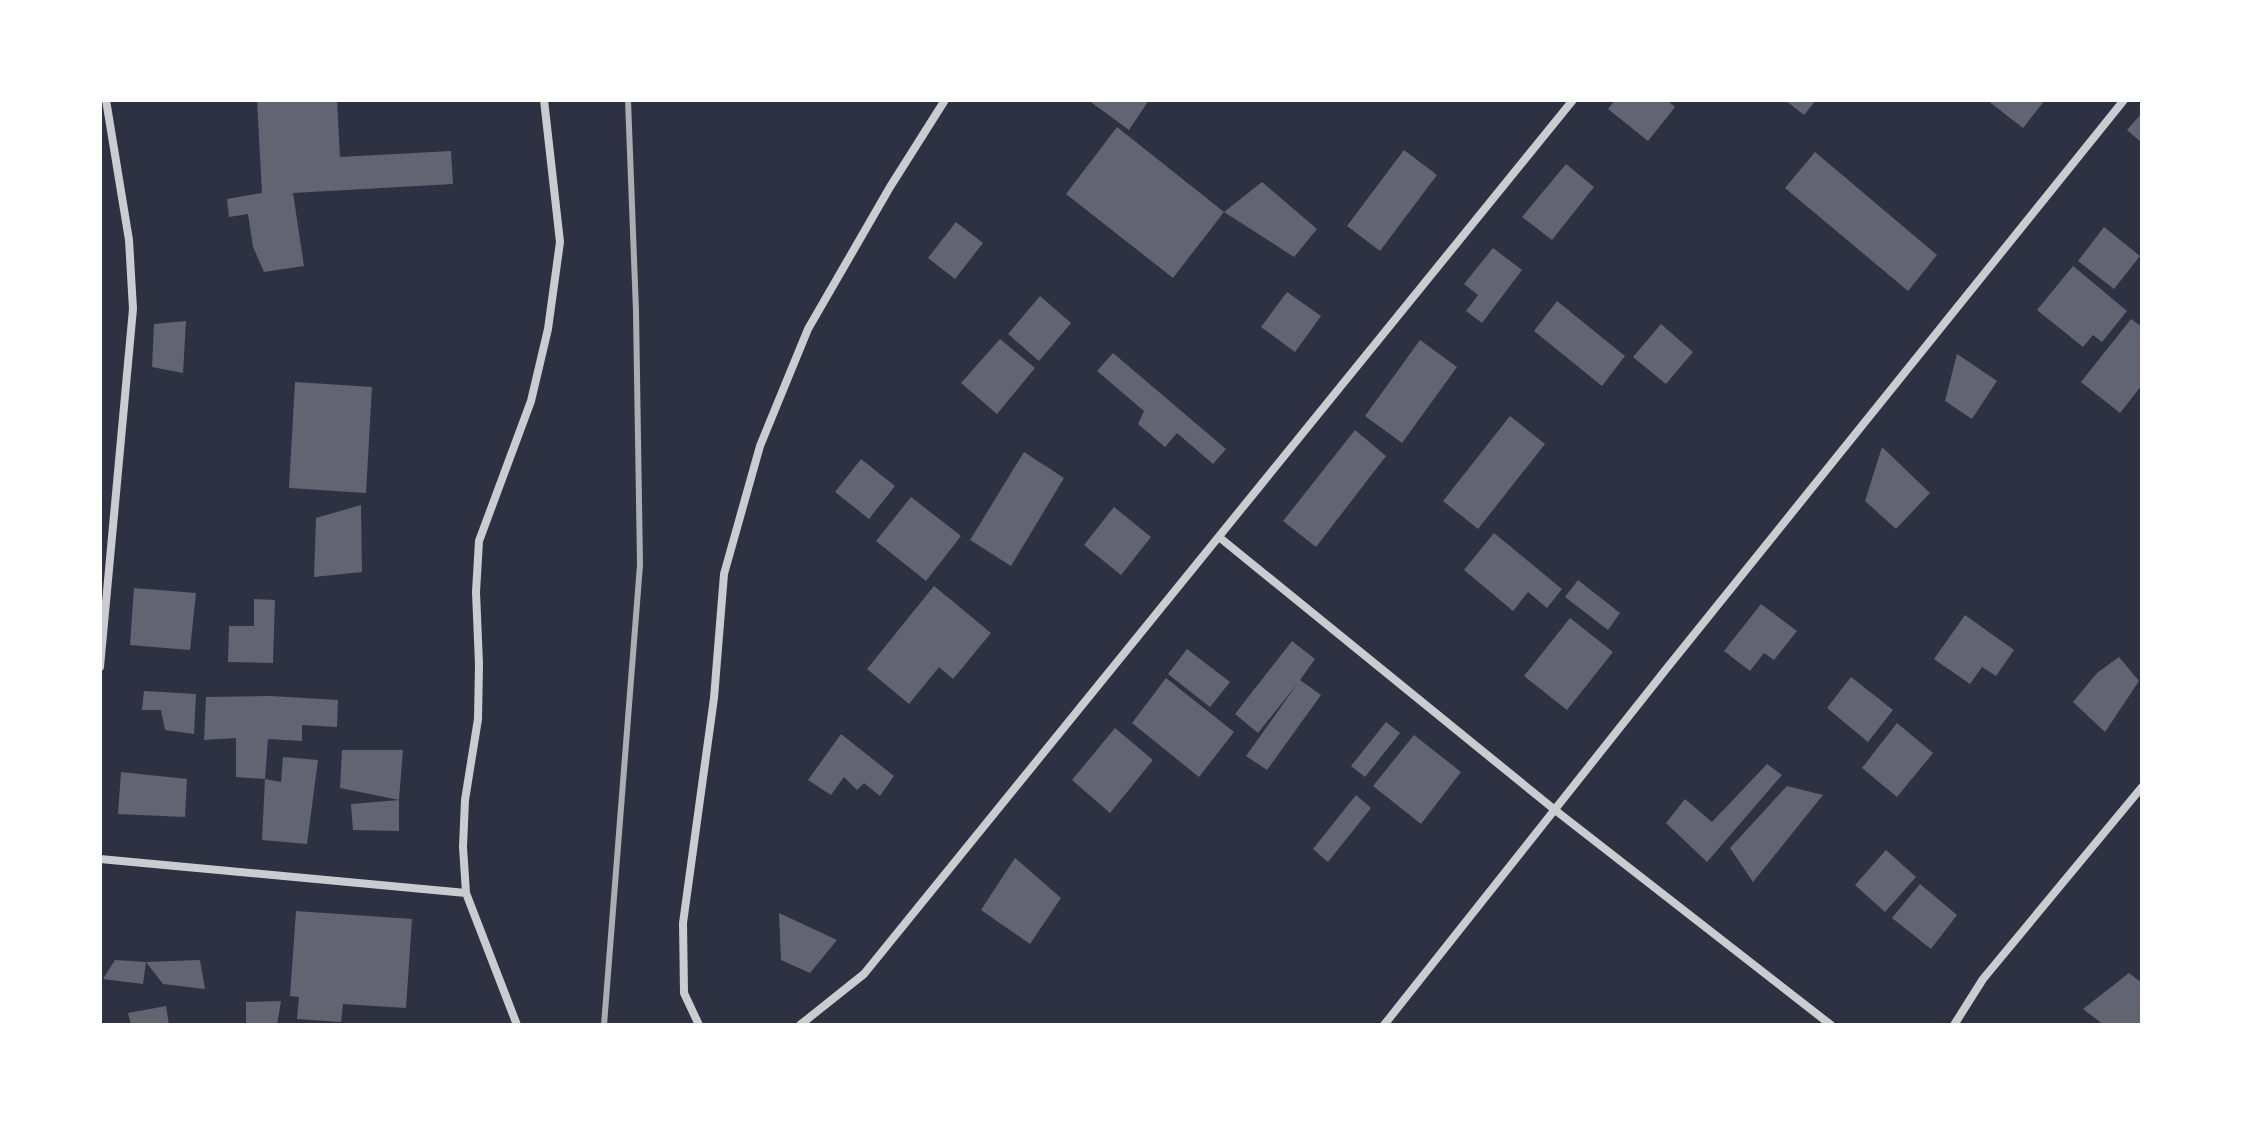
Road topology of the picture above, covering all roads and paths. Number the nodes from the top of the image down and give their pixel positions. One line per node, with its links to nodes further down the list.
1 (106, 100): 7 (street)
2 (544, 100): 11 (street)
3 (945, 100): 13 (street)
4 (1573, 100): 6 (street)
5 (2124, 100): 9 (street)
6 (1219, 537): 9 (street); 14 (street)
7 (100, 667)
8 (2142, 787): 17 (street)
9 (1555, 810): 15 (street); 16 (street)
10 (100, 859): 11 (street)
11 (466, 893): 12 (street)
12 (517, 1025)
13 (699, 1025)
14 (800, 1025)
15 (1384, 1025)
16 (1831, 1025)
17 (1954, 1025)

